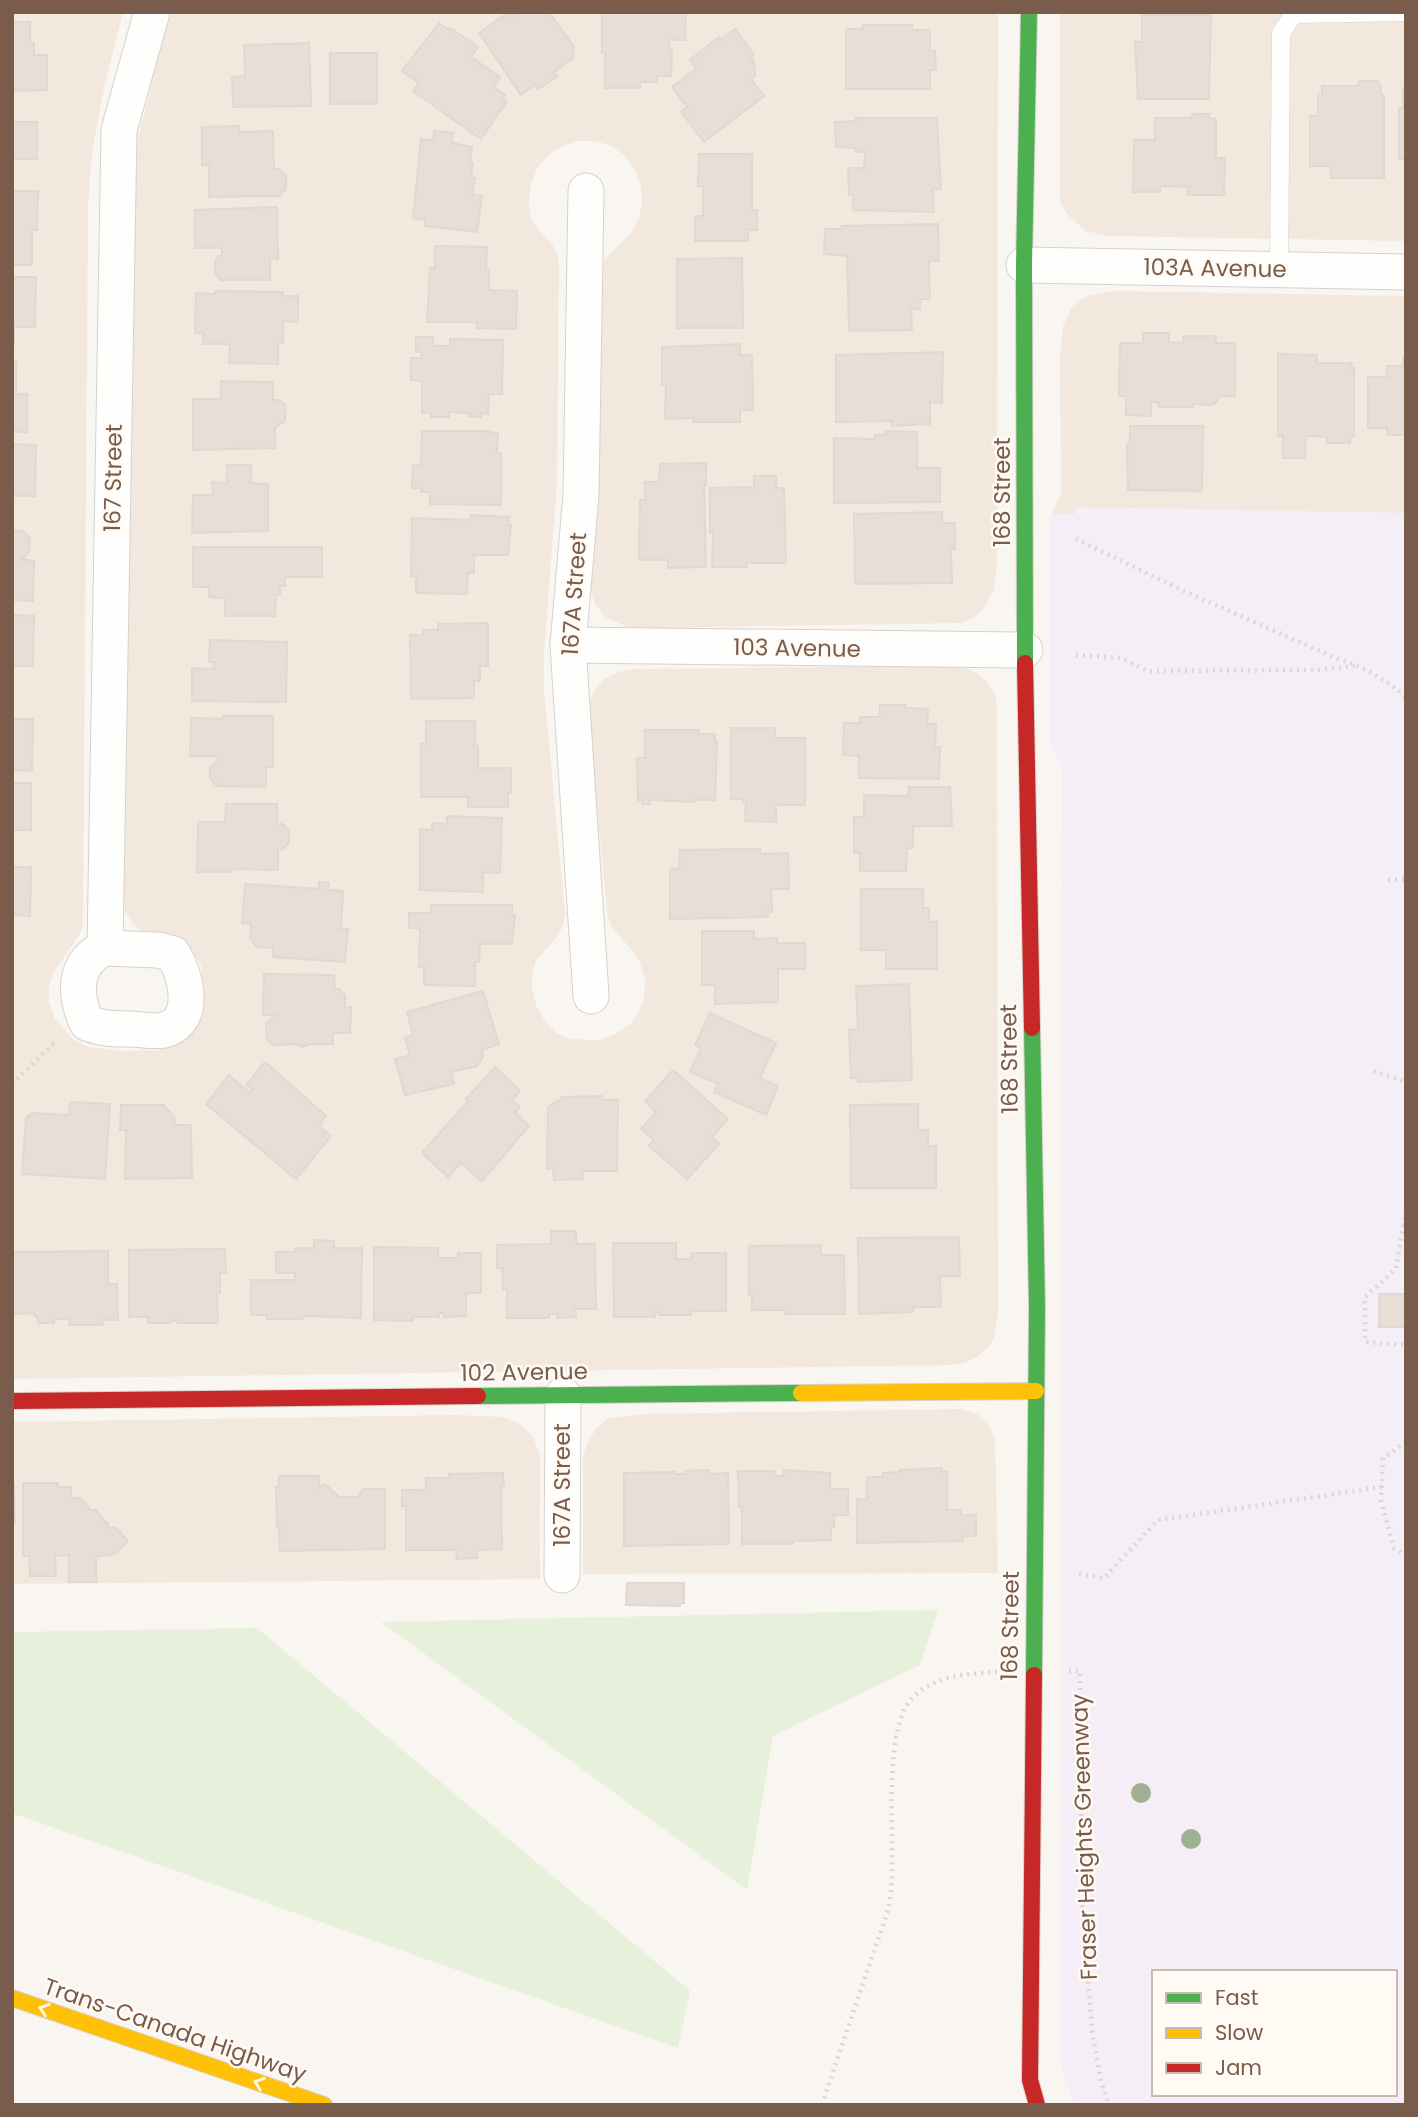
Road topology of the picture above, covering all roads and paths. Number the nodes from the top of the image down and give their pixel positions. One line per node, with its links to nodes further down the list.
1 (152, 12): 16 (street, 167 Street)
2 (1029, 12): 5 (main road, 168 Street)
3 (1406, 12): 6 (lane)
4 (586, 191): 9 (street, 167A Street)
5 (1024, 265): 6 (street, 103A Avenue); 10 (main road, 168 Street)
6 (1279, 270): 7 (street, 103A Avenue)
7 (1406, 272)
8 (1076, 539): 12 (path)
9 (568, 645): 10 (street, 103 Avenue); 17 (street, 167A Street)
10 (1025, 650): 24 (main road, 168 Street)
11 (1076, 655): 12 (path)
12 (1359, 665): 13 (path)
13 (1404, 695)
14 (1406, 879): 15 (path)
15 (1388, 880)
16 (106, 948): 18 (street); 18 (street)
17 (592, 996)
18 (83, 1015): 21 (path)
19 (1374, 1071): 20 (path)
20 (1406, 1082)
21 (12, 1084)
22 (1406, 1211): 23 (path)
23 (1406, 1345)
24 (1036, 1391): 25 (main road, 102 Avenue); 37 (main road, 168 Street)
25 (563, 1395): 26 (main road, 102 Avenue); 31 (street, 167A Street)
26 (12, 1401)
27 (1406, 1442): 28 (path)
28 (1382, 1487): 29 (path); 30 (path)
29 (1406, 1555)
30 (1079, 1574)
31 (562, 1575)
32 (1060, 1671): 38 (path, Fraser Heights Greenway)
33 (989, 1673): 36 (path)
34 (12, 1998): 35 (main road, Trans-Canada Highway, one-way to 34)
35 (324, 2105)
36 (821, 2105)
37 (1037, 2105)
38 (1109, 2105)

